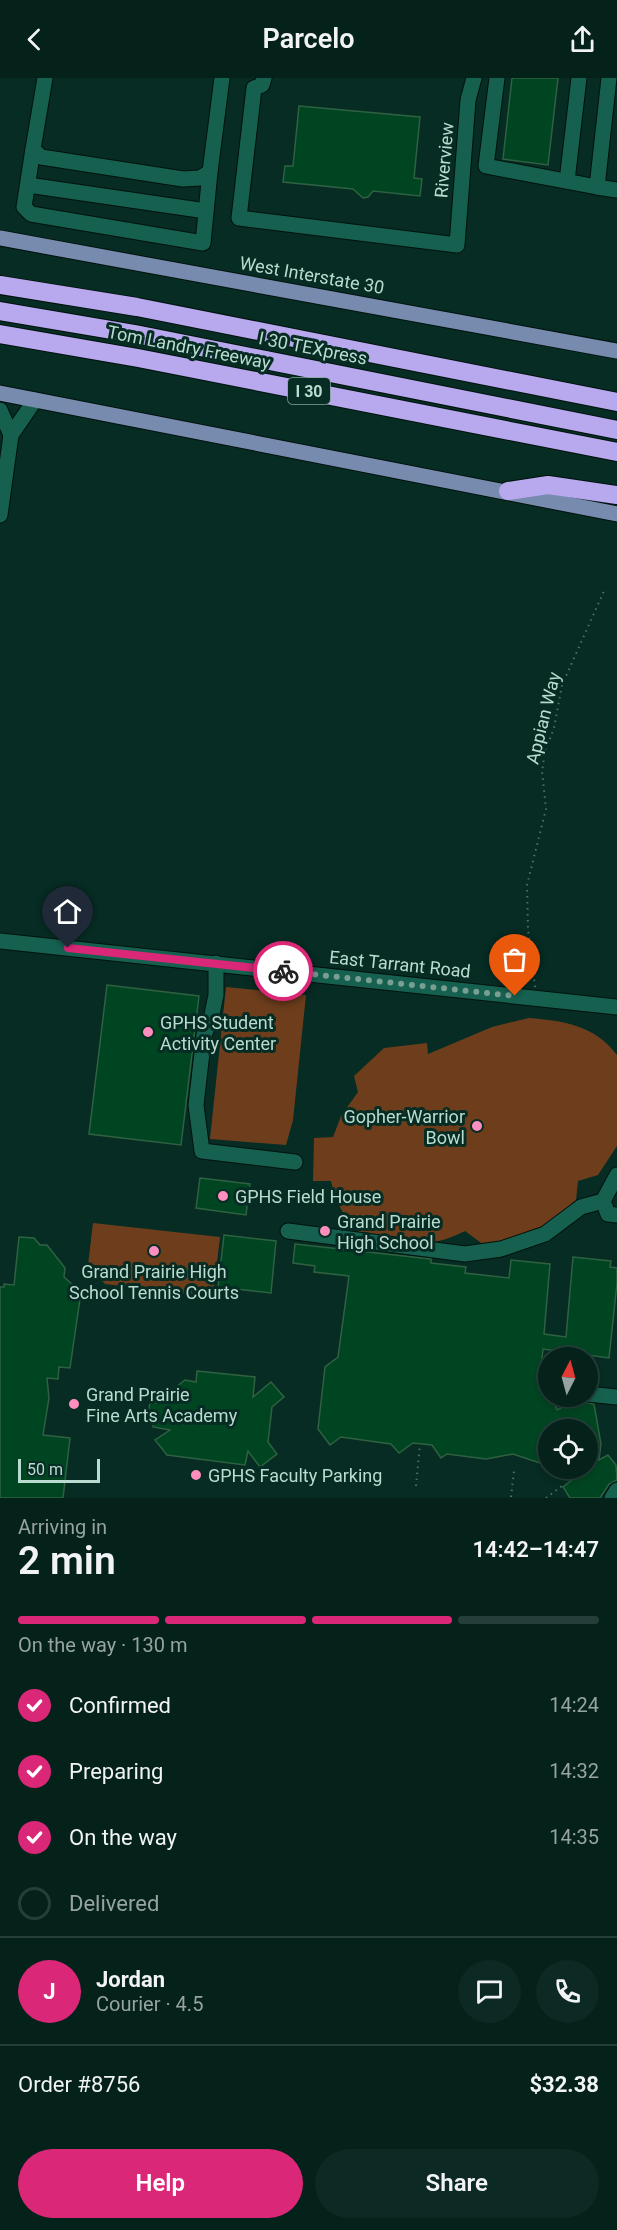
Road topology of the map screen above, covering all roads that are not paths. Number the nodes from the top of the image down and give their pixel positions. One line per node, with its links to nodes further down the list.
1 (45, 78): 8 (street)
2 (222, 78): 9 (street)
3 (264, 78): 4 (street, Riverview)
4 (474, 78)
5 (497, 78): 10 (street)
6 (579, 78): 10 (street)
7 (609, 78): 12 (street)
8 (33, 149): 9 (street); 11 (street)
9 (210, 172): 14 (street)
10 (567, 181): 12 (street)
11 (28, 185): 14 (street); 14 (street)
12 (597, 187): 13 (street)
13 (617, 190)
14 (206, 211)
15 (0, 238): 19 (main road, West Interstate 30)
16 (0, 285): 22 (highway, Tom Landry Freeway)
17 (0, 311): 24 (highway, I 30 TEXpress)
18 (0, 334): 26 (highway, Tom Landry Freeway / I 30)
19 (617, 351)
20 (0, 393): 21 (main road)
21 (35, 400): 25 (street); 27 (main road)
22 (617, 402)
23 (0, 410): 25 (street)
24 (617, 430)
25 (11, 435): 30 (street)
26 (617, 452)
27 (508, 491): 28 (highway); 29 (main road)
28 (617, 495)
29 (617, 514)
30 (0, 515)
31 (0, 941): 32 (street, East Tarrant Road)
32 (216, 963): 33 (street, East Tarrant Road); 34 (street)
33 (617, 1007)
34 (296, 1162)
35 (617, 1175): 36 (street)
36 (603, 1201): 37 (street); 38 (street)
37 (617, 1215)
38 (288, 1231)
39 (598, 1395): 40 (street)
40 (617, 1397)
41 (617, 1490): 42 (street)
42 (612, 1498)

